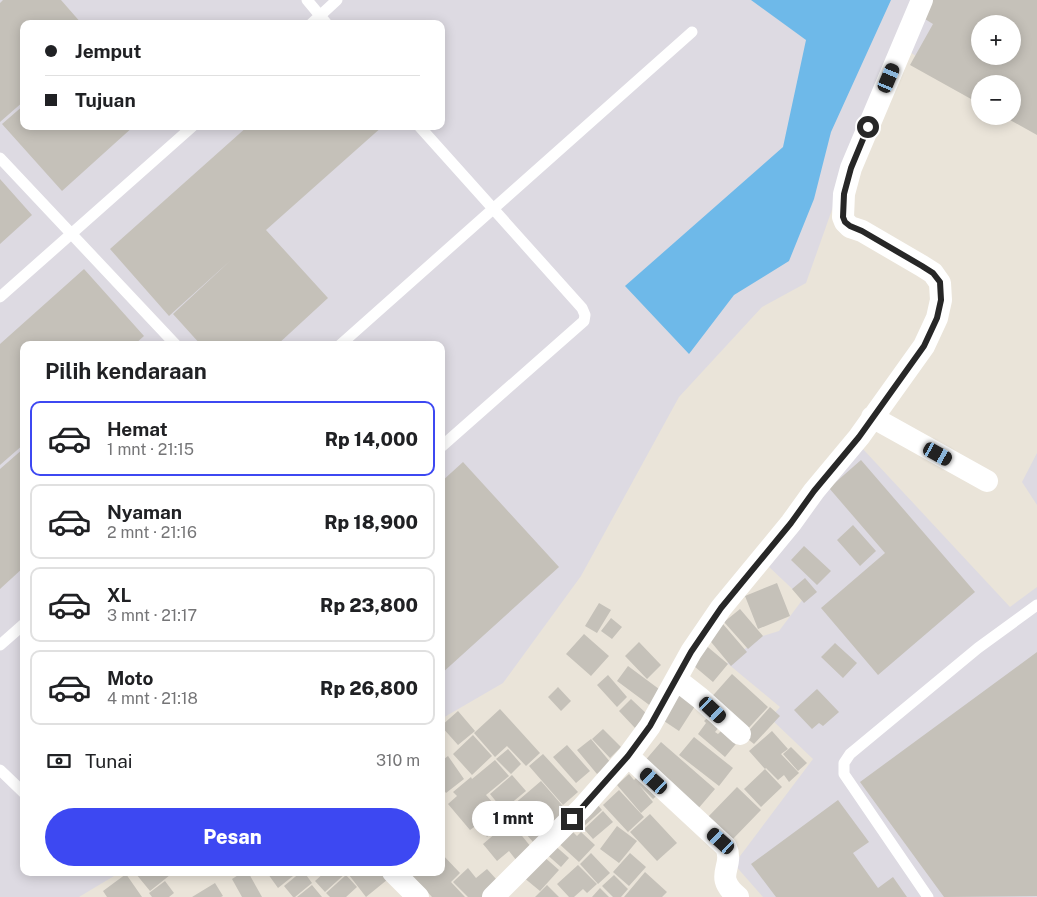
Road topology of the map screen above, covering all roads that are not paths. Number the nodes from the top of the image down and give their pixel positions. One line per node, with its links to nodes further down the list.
1 (307, 0): 4 (lane)
2 (337, 0): 4 (lane)
3 (922, 0): 14 (street)
4 (324, 20)
5 (692, 32): 9 (lane)
6 (188, 130): 10 (lane)
7 (423, 130): 9 (lane)
8 (0, 158): 10 (lane)
9 (493, 210): 13 (lane); 15 (lane)
10 (70, 233): 11 (lane); 12 (lane)
11 (0, 297)
12 (172, 341)
13 (345, 341)
14 (872, 417): 16 (street); 20 (street)
15 (445, 443)
16 (987, 481)
17 (1037, 606): 29 (lane)
18 (20, 628): 19 (lane)
19 (0, 645)
20 (677, 680): 21 (street); 22 (street)
21 (740, 734)
22 (628, 756): 26 (street); 28 (street)
23 (0, 770): 24 (lane)
24 (20, 789)
25 (397, 876): 27 (street)
26 (506, 893)
27 (418, 897)
28 (738, 897)
29 (928, 897)

